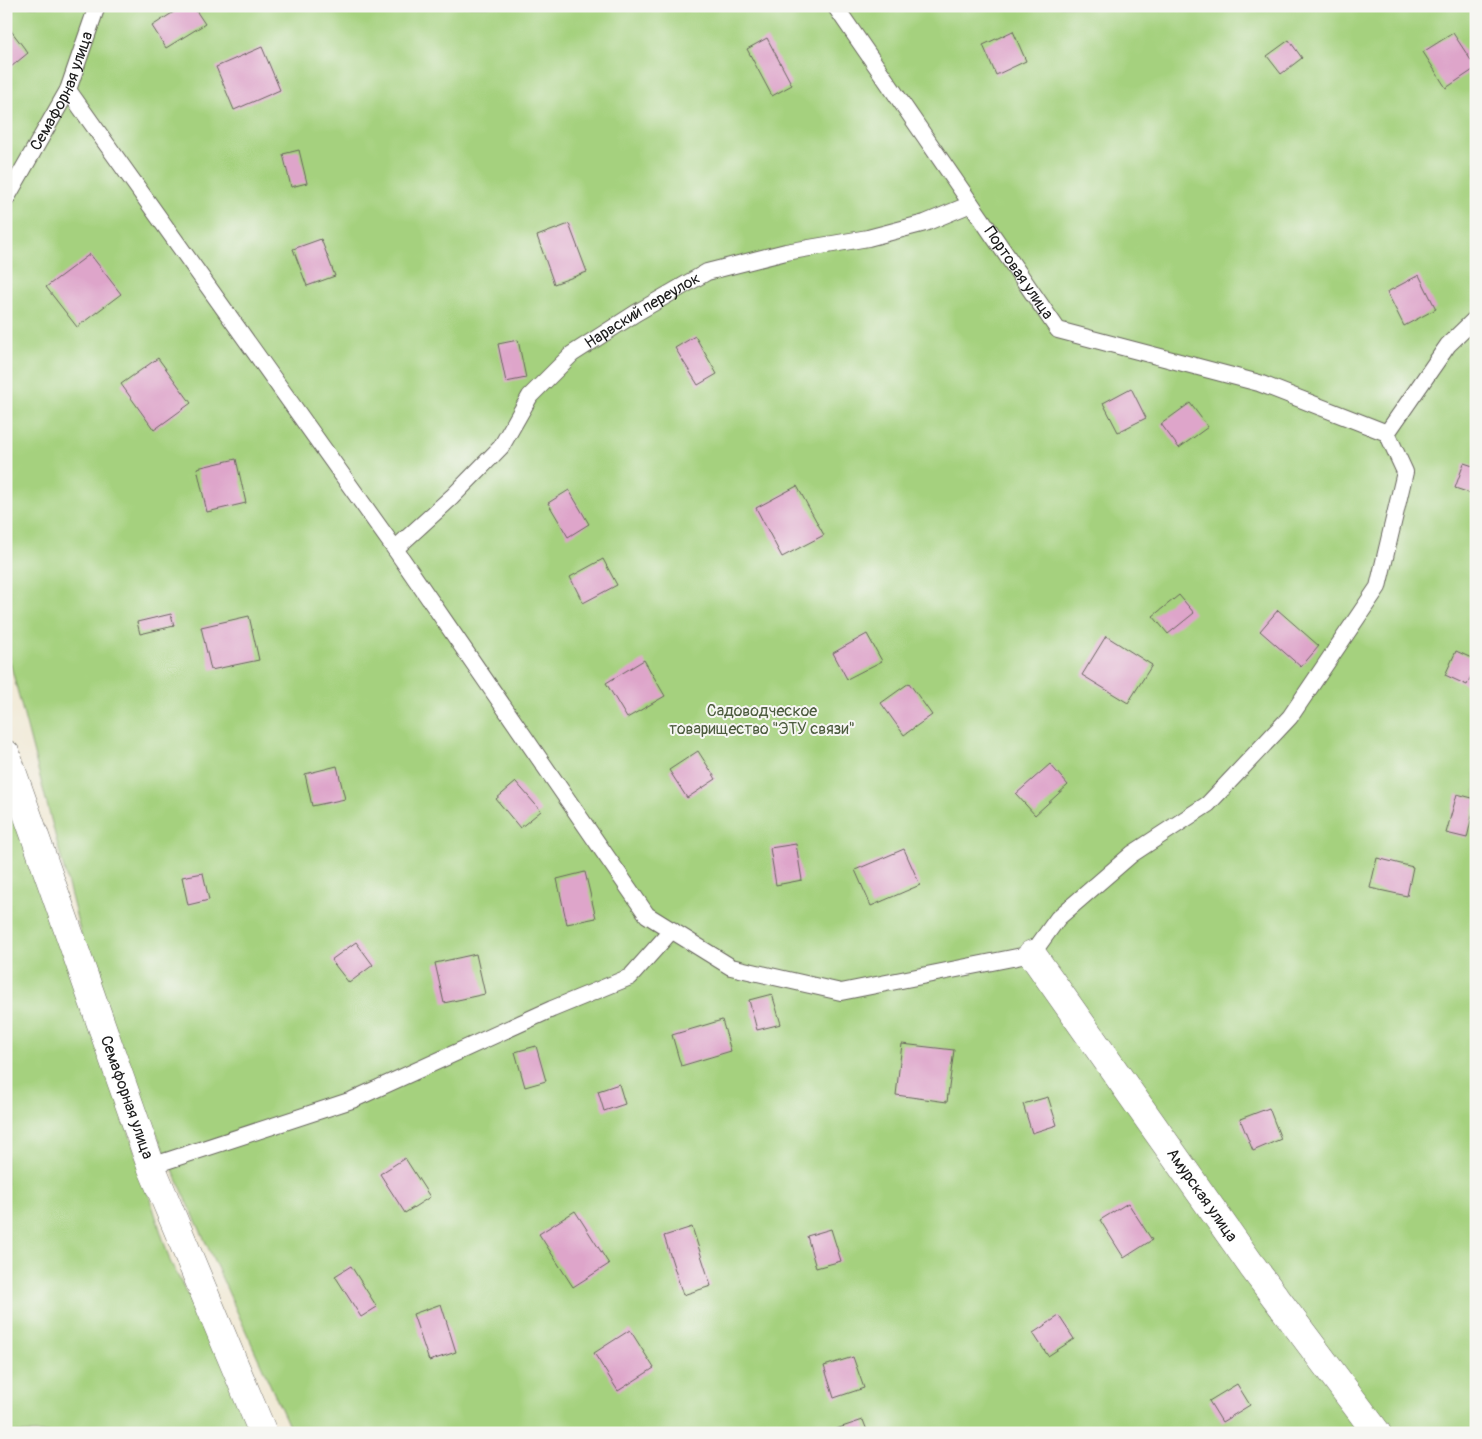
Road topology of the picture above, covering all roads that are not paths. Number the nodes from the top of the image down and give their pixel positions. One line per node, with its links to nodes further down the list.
1 (97, 6): 3 (lane, Семафорная улица)
2 (834, 6): 5 (lane, Портовая улица)
3 (68, 90): 4 (lane, Семафорная улица); 8 (lane)
4 (6, 199)
5 (971, 204): 7 (lane, Портовая улица); 8 (lane, Нарвский переулок)
6 (1476, 318): 7 (lane)
7 (1387, 433): 11 (lane)
8 (394, 549): 10 (lane)
9 (6, 754): 12 (street, Семафорная улица)
10 (672, 930): 11 (lane); 12 (lane)
11 (1032, 954): 14 (street, Амурская улица)
12 (151, 1166): 13 (street, Семафорная улица)
13 (263, 1433)
14 (1377, 1433)

